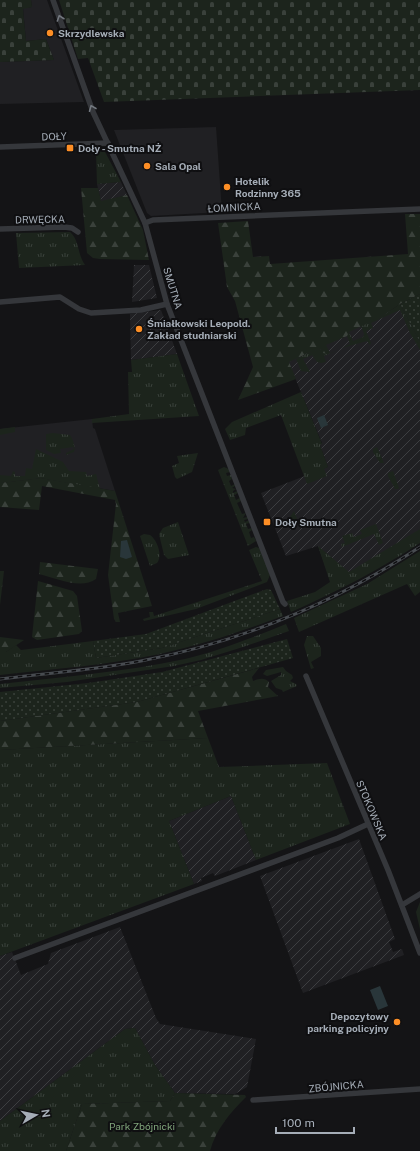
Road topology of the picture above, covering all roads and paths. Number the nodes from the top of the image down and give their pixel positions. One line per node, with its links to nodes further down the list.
1 (53, 0): 2 (street, SMUTNA, one-way to 1)
2 (108, 143): 3 (street, DOŁY); 5 (street, SMUTNA)
3 (0, 146)
4 (420, 209): 5 (street, ŁOMNICKA)
5 (145, 223): 9 (street, SMUTNA)
6 (0, 229): 7 (street, DRWĘCKA)
7 (78, 232)
8 (0, 302): 9 (street)
9 (167, 304): 10 (street, SMUTNA)
10 (285, 604)
11 (306, 676): 12 (street, STOKOWSKA)
12 (368, 824): 14 (street, STOKOWSKA); 16 (street)
13 (420, 894): 14 (street)
14 (402, 905): 15 (street, STOKOWSKA)
15 (420, 953)
16 (15, 958)
17 (420, 1089): 18 (street, ZBÓJNICKA)
18 (253, 1100)

